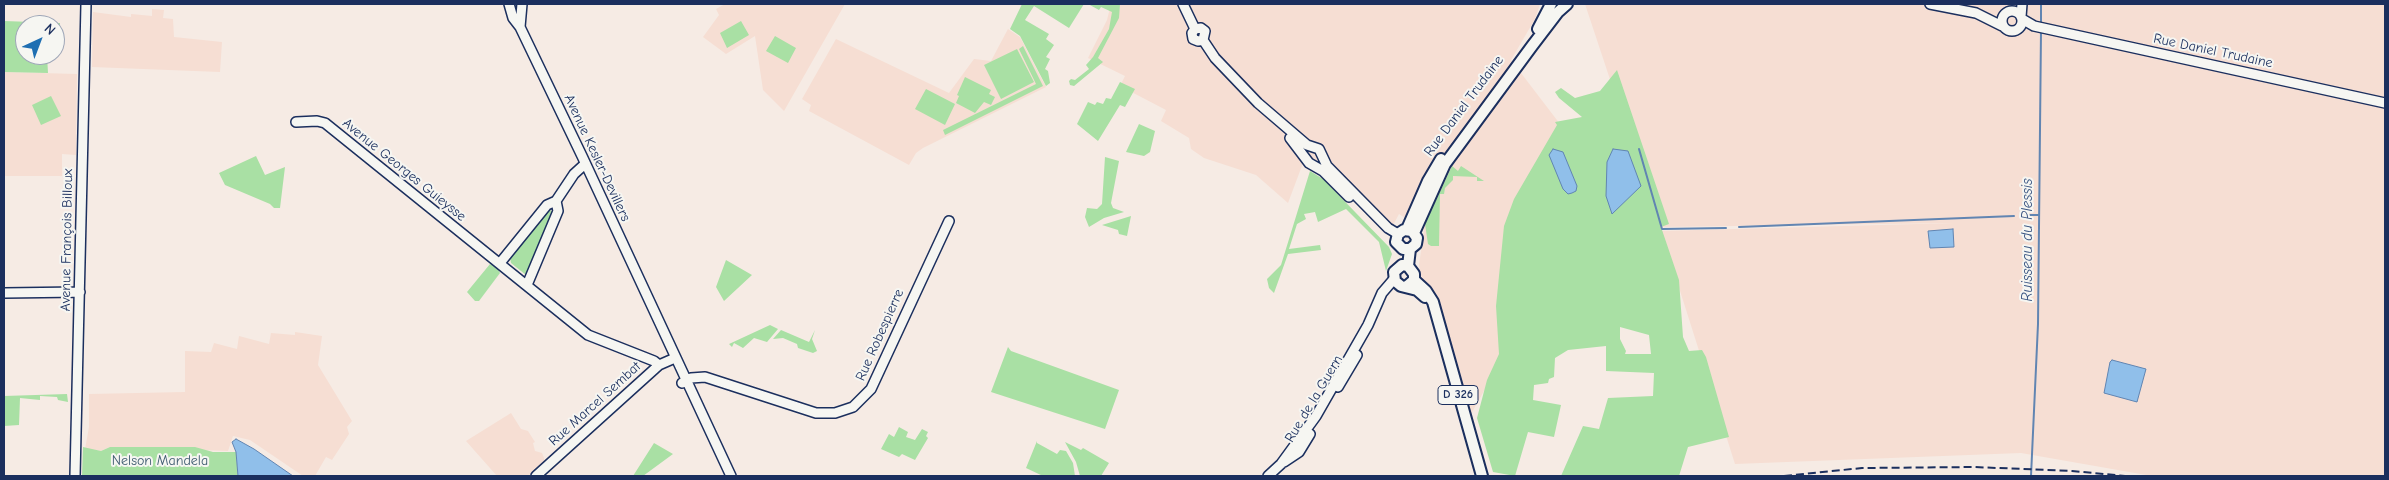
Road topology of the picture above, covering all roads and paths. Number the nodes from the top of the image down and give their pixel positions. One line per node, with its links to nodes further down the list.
1 (86, 4): 30 (street, Avenue François Billoux)
2 (510, 4): 14 (street, Avenue Kesler-Devillers)
3 (522, 4): 14 (street)
4 (1183, 4): 16 (street)
5 (1551, 4): 25 (main road, Rue Daniel Trudaine)
6 (1567, 4): 25 (main road)
7 (1930, 4): 10 (street)
8 (2022, 4): 11 (street)
9 (2010, 9): 10 (street); 11 (street); 12 (street)
10 (1976, 13): 12 (street)
11 (2021, 18): 13 (street, Rue Daniel Trudaine); 15 (street)
12 (2002, 26): 15 (street)
13 (2034, 26): 15 (street, Rue Daniel Trudaine); 17 (street, Rue Daniel Trudaine)
14 (520, 27): 22 (street, Avenue Kesler-Devillers)
15 (2020, 28)
16 (1258, 103): 19 (street); 21 (street)
17 (2385, 103)
18 (296, 122): 26 (street, Avenue Georges Guieysse)
19 (1314, 148): 20 (street); 21 (street)
20 (1322, 158): 21 (street); 25 (street)
21 (1310, 162): 25 (street)
22 (585, 164): 23 (street); 33 (street, Avenue Kesler-Devillers)
23 (556, 202): 26 (street); 29 (street)
24 (949, 221): 36 (street, Rue Robespierre)
25 (1405, 239): 27 (main road)
26 (500, 264): 29 (street, Avenue Georges Guieysse)
27 (1405, 266): 28 (main road); 28 (main road)
28 (1403, 282): 41 (street, Rue de la Guern); 42 (main road, D 326)
29 (527, 285): 32 (street, Avenue Georges Guieysse)
30 (80, 292): 31 (street); 37 (street, Avenue François Billoux)
31 (4, 293)
32 (640, 356): 34 (street, Avenue Georges Guieysse); 35 (street)
33 (674, 358): 34 (street, Rue Marcel Sembat); 36 (street, Avenue Kesler-Devillers)
34 (659, 365): 35 (street, Rue Marcel Sembat)
35 (647, 377): 38 (street, Rue Marcel Sembat)
36 (684, 382): 39 (street, Avenue Kesler-Devillers); 40 (street, Avenue Kesler-Devillers)
37 (76, 476)
38 (536, 476)
39 (725, 476)
40 (731, 476)
41 (1268, 476)
42 (1483, 476)

